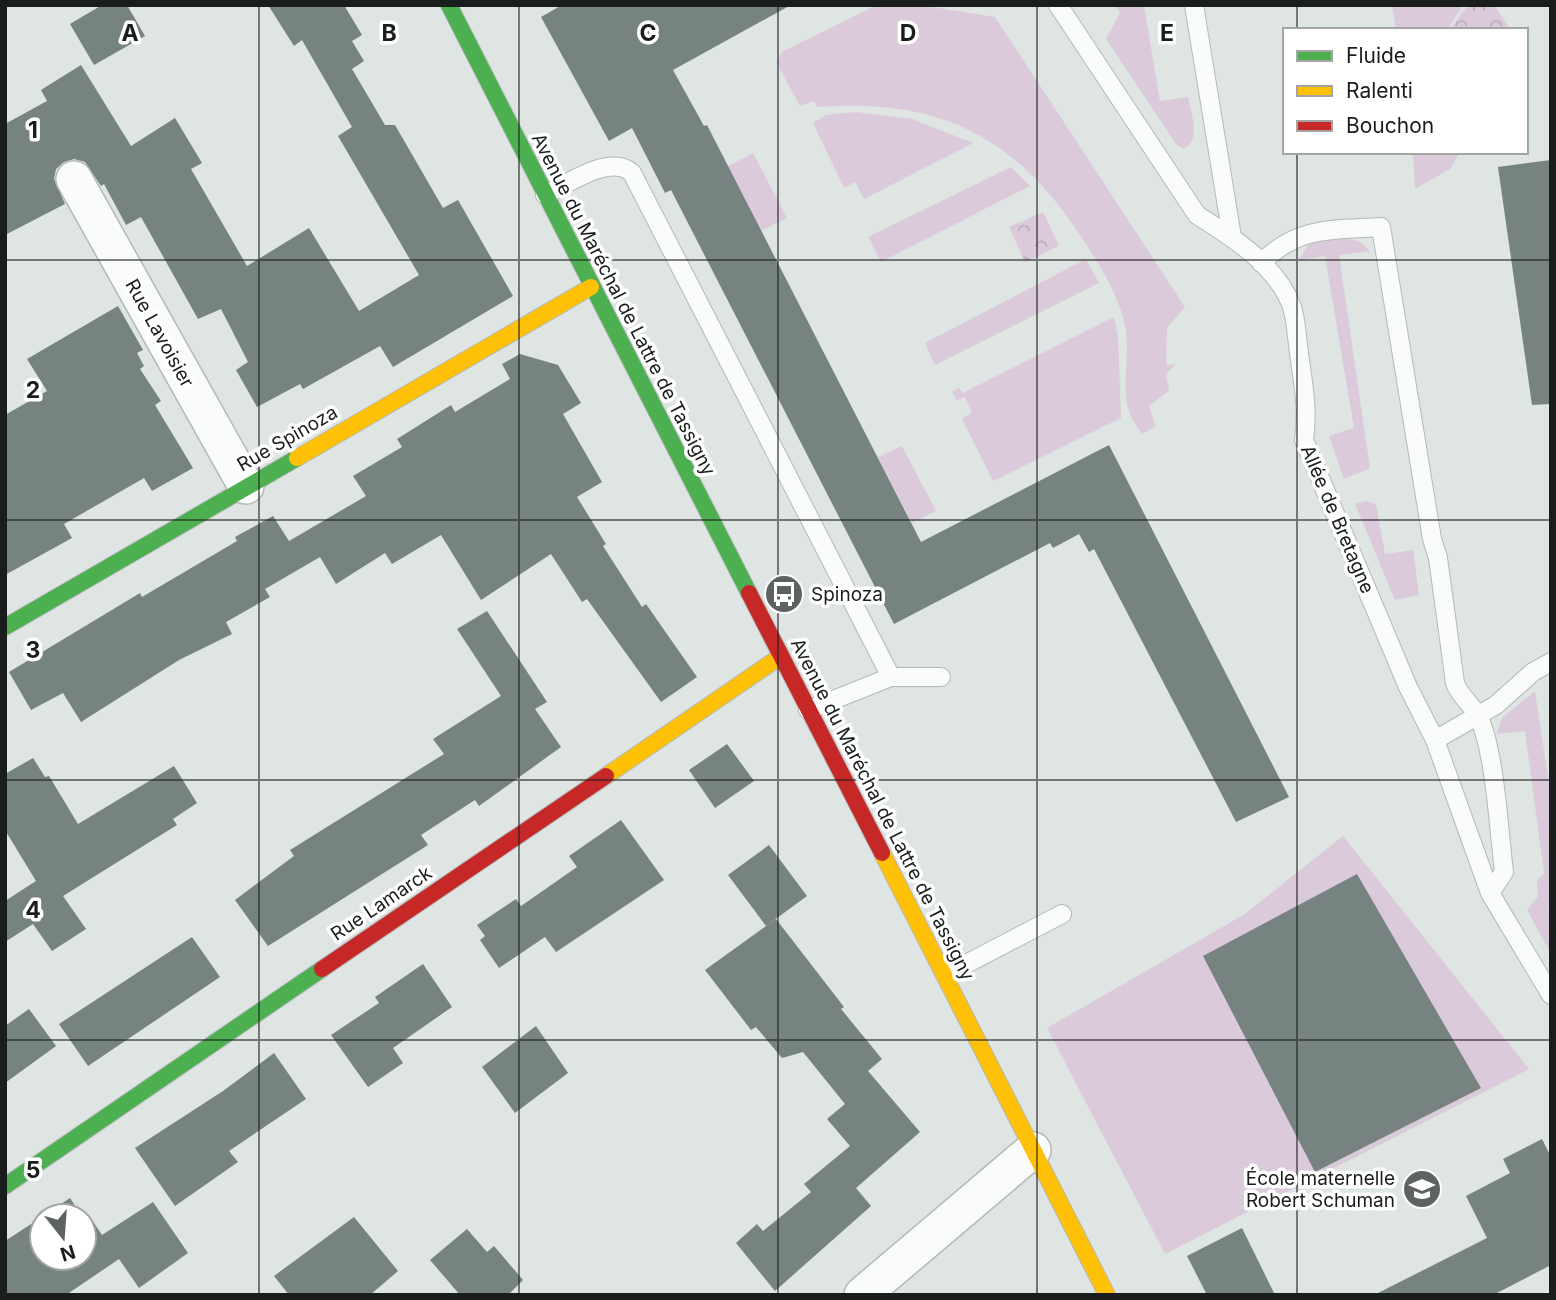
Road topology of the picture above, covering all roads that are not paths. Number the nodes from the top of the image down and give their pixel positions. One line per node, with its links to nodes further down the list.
1 (449, 5): 5 (street, Avenue du Maréchal de Lattre de Tassigny)
2 (1058, 5): 6 (lane, Allée de Bretagne)
3 (1194, 5): 6 (lane)
4 (74, 179): 9 (street, Rue Lavoisier)
5 (545, 195): 8 (street, Avenue du Maréchal de Lattre de Tassigny); 13 (lane)
6 (1233, 237): 7 (lane, Allée de Bretagne)
7 (1261, 263): 16 (lane); 17 (lane, Allée de Bretagne)
8 (591, 287): 9 (street, Rue Spinoza); 11 (street, Avenue du Maréchal de Lattre de Tassigny)
9 (246, 486): 10 (street, Rue Spinoza)
10 (5, 627)
11 (781, 656): 15 (street, Avenue du Maréchal de Lattre de Tassigny); 23 (street, Rue Lamarck)
12 (1551, 662): 16 (lane)
13 (891, 677): 14 (lane); 15 (lane)
14 (941, 677)
15 (808, 710): 20 (street, Avenue du Maréchal de Lattre de Tassigny)
16 (1478, 716): 17 (lane); 18 (lane)
17 (1436, 740): 18 (lane, Allée de Bretagne)
18 (1490, 893): 21 (lane, Allée de Bretagne)
19 (1062, 914): 20 (lane)
20 (945, 975): 22 (street, Avenue du Maréchal de Lattre de Tassigny)
21 (1551, 995)
22 (1033, 1150): 24 (street); 25 (street, Avenue du Maréchal de Lattre de Tassigny)
23 (5, 1186)
24 (862, 1295)
25 (1107, 1295)

